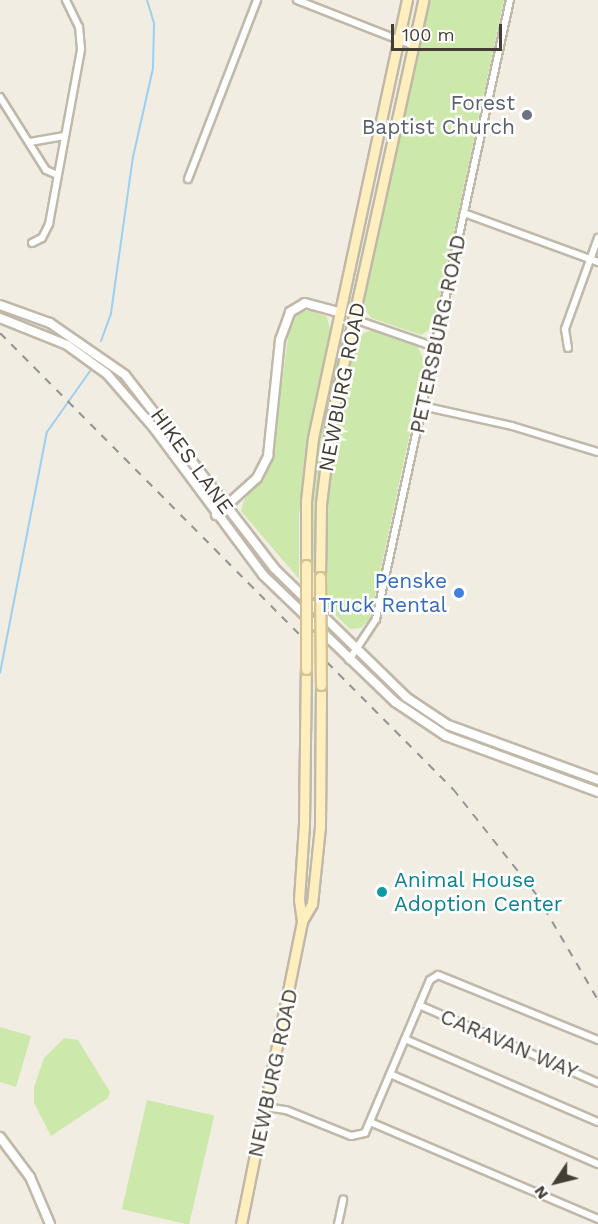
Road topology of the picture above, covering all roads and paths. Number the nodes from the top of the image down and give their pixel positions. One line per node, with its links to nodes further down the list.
1 (66, 0): 10 (street)
2 (257, 0): 13 (street)
3 (297, 0): 7 (street)
4 (407, 0): 7 (main road, NEWBURG ROAD)
5 (423, 0): 8 (main road, NEWBURG ROAD)
6 (510, 0): 14 (street, PETERSBURG ROAD)
7 (399, 40): 8 (street); 20 (main road, NEWBURG ROAD)
8 (412, 45): 22 (main road, NEWBURG ROAD)
9 (0, 97): 11 (street)
10 (64, 136): 11 (street); 12 (street)
11 (30, 142): 12 (street)
12 (55, 174): 16 (street)
13 (188, 179)
14 (464, 213): 17 (street); 23 (street, PETERSBURG ROAD)
15 (598, 238): 17 (street)
16 (32, 243)
17 (590, 259): 18 (street); 24 (street)
18 (598, 262)
19 (0, 305): 27 (street, HIKES LANE)
20 (339, 312): 27 (street); 33 (main road, NEWBURG ROAD, bridge)
21 (0, 318): 28 (street, HIKES LANE)
22 (354, 319): 23 (street); 33 (main road, NEWBURG ROAD, bridge)
23 (435, 347): 25 (street, PETERSBURG ROAD)
24 (568, 348)
25 (422, 406): 26 (street); 29 (street, PETERSBURG ROAD)
26 (598, 452)
27 (225, 507): 28 (street); 29 (street, HIKES LANE)
28 (216, 515): 30 (street, HIKES LANE)
29 (357, 652): 30 (street, PETERSBURG ROAD); 31 (street, HIKES LANE)
30 (349, 660): 32 (street, HIKES LANE)
31 (598, 780)
32 (598, 792)
33 (302, 921): 39 (main road, NEWBURG ROAD)
34 (419, 1005): 35 (street); 36 (street); 38 (street, CARAVAN WAY)
35 (405, 1039): 37 (street); 41 (street)
36 (598, 1040)
37 (390, 1074): 40 (street); 43 (street)
38 (598, 1083)
39 (266, 1107): 40 (street); 47 (main road, NEWBURG ROAD)
40 (370, 1122): 45 (street)
41 (598, 1122)
42 (0, 1137): 46 (street)
43 (598, 1164)
44 (343, 1200): 48 (street)
45 (598, 1220)
46 (50, 1224)
47 (241, 1224)
48 (338, 1224)

